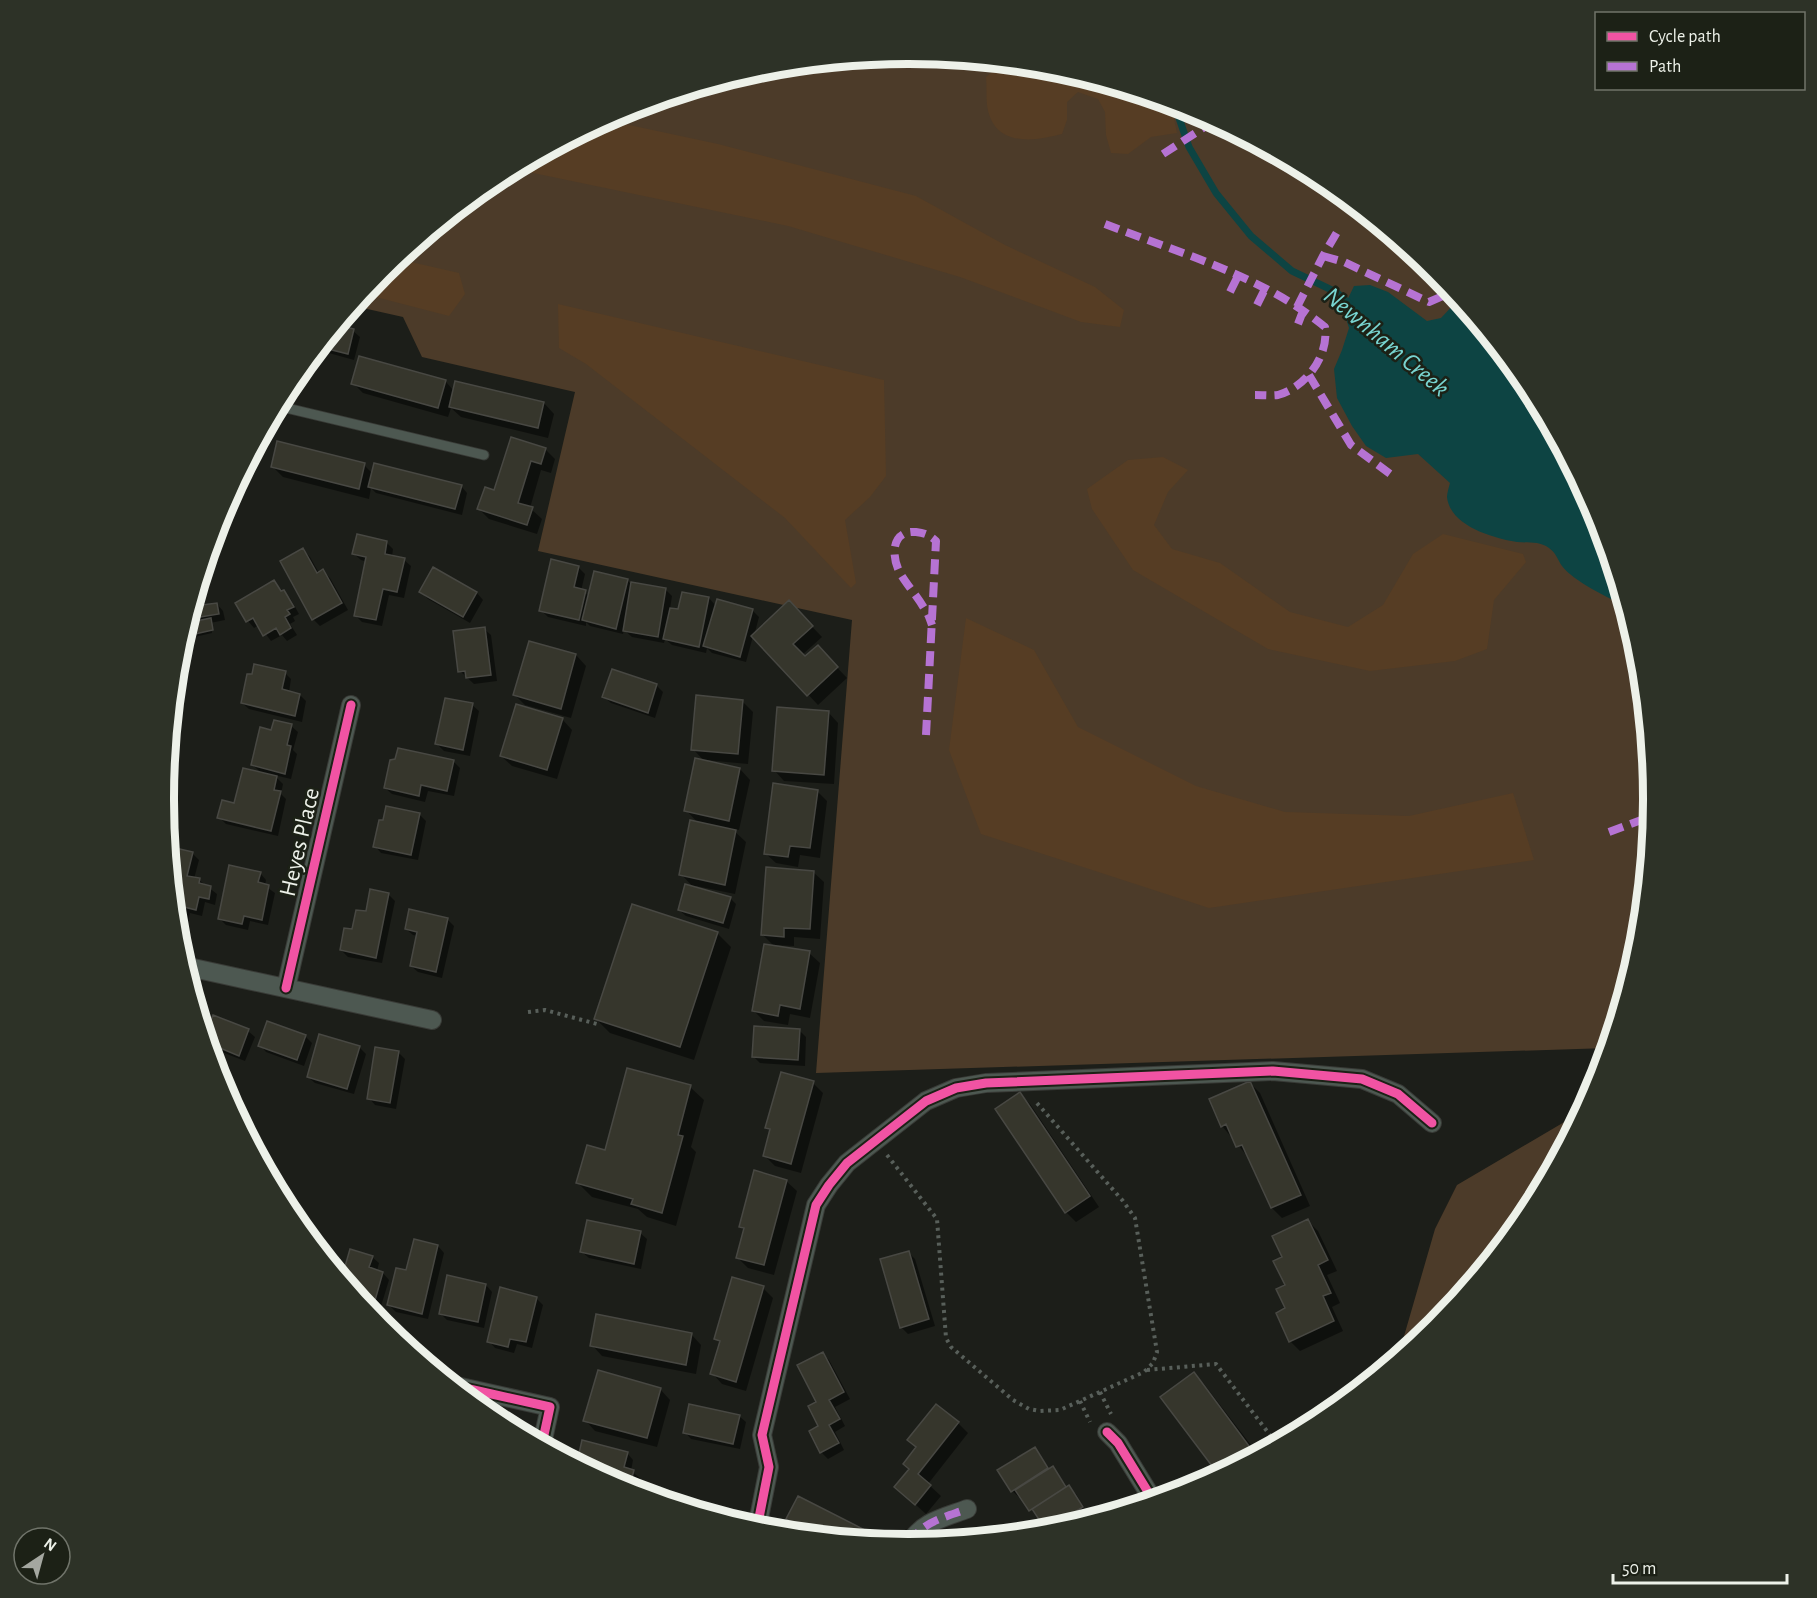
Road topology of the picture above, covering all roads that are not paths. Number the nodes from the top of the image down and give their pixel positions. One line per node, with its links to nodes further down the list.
1 (287, 408): 2 (lane)
2 (484, 455)
3 (351, 705): 5 (street, Heyes Place)
4 (194, 968): 5 (street)
5 (285, 988): 6 (street)
6 (432, 1020)
7 (1432, 1123): 13 (street)
8 (471, 1389): 10 (street)
9 (1107, 1432): 11 (street)
10 (544, 1437)
11 (1149, 1493)
12 (967, 1509): 14 (street)
13 (759, 1518)
14 (915, 1534)

